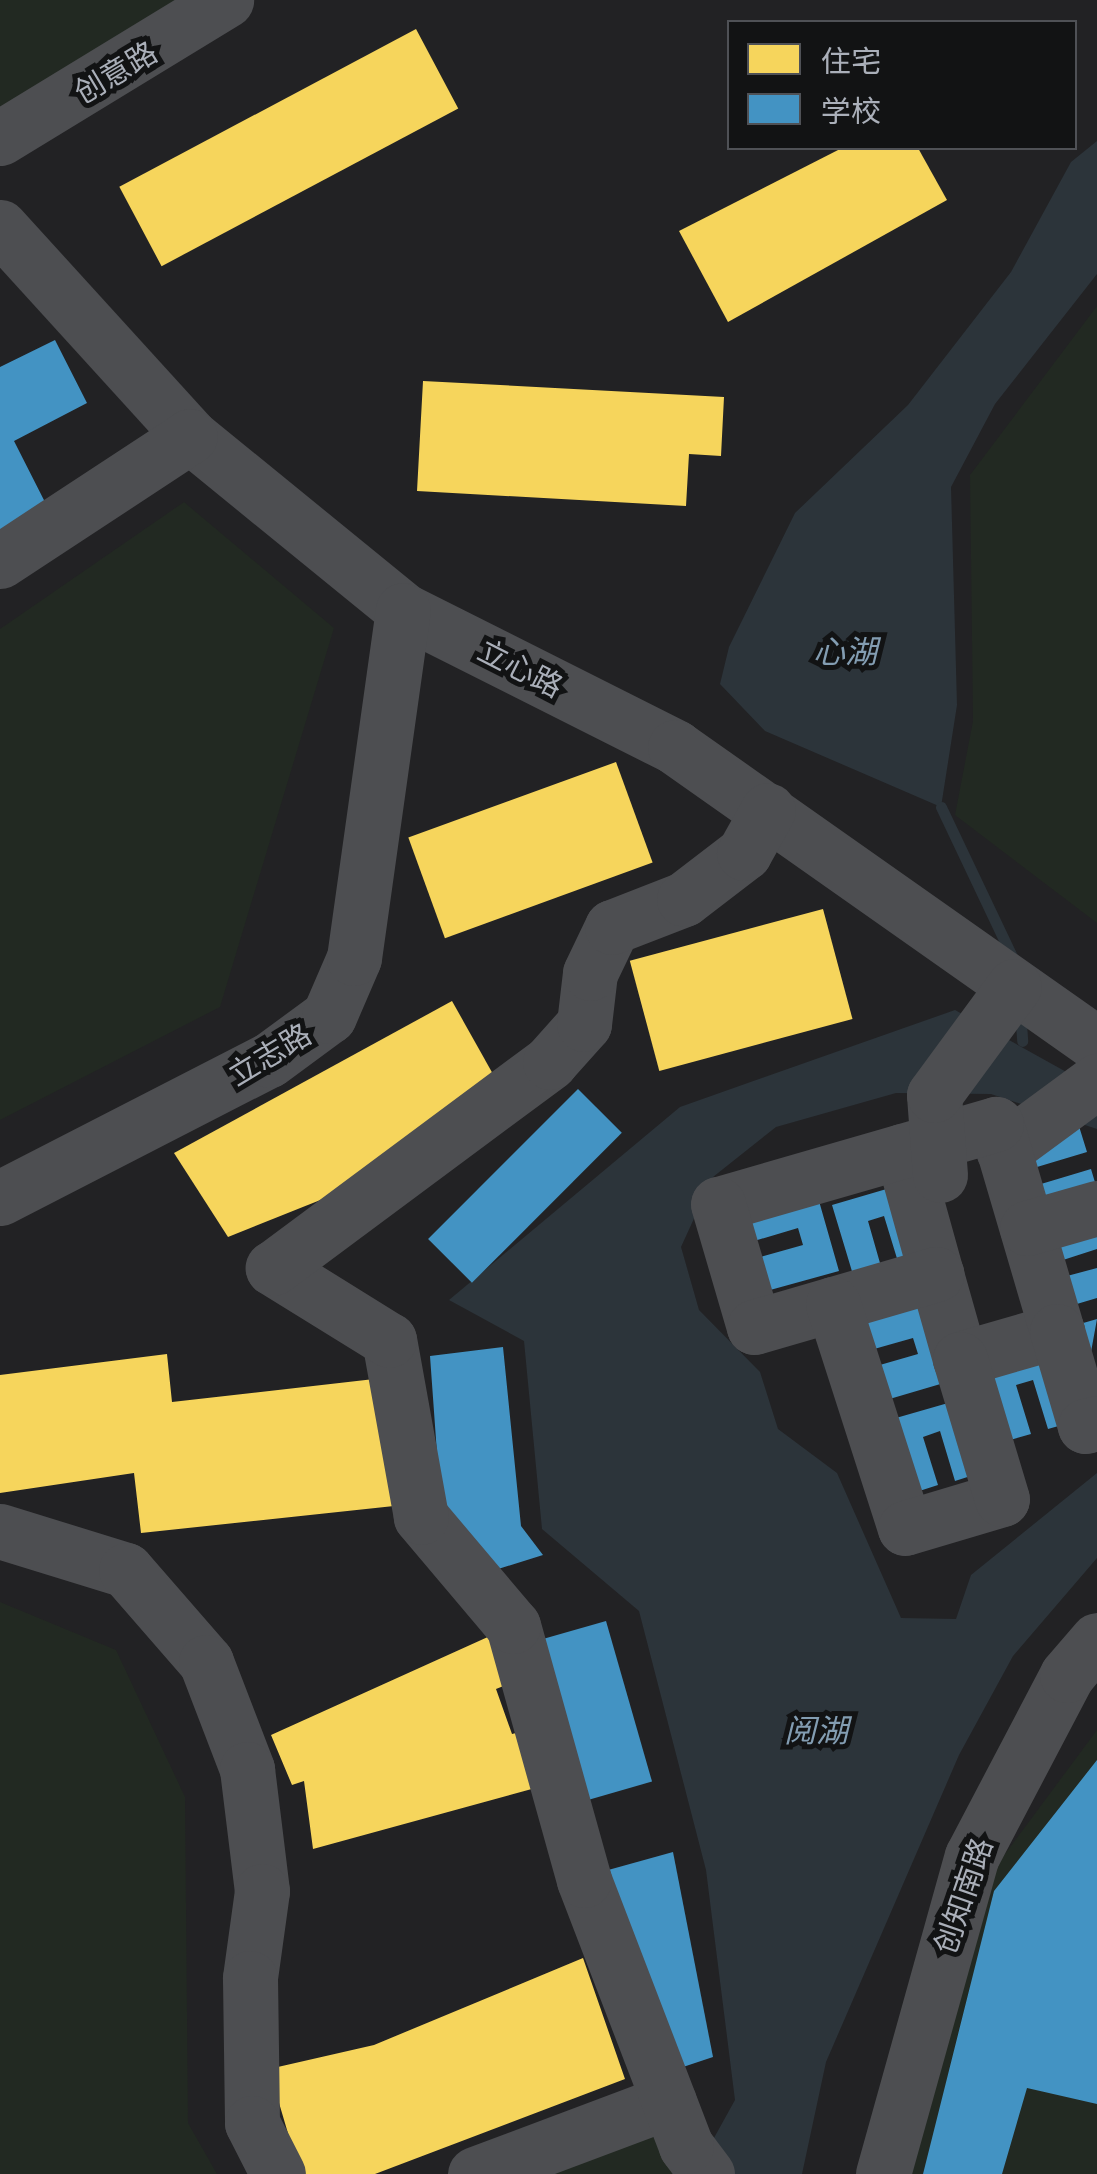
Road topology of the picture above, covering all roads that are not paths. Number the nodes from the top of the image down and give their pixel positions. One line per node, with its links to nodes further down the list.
1 (226, 0): 2 (street, 创意路)
2 (0, 138)
3 (0, 227): 4 (street, 立心路)
4 (190, 436): 5 (street); 6 (street, 立心路)
5 (0, 562)
6 (403, 610): 7 (street, 立心路); 13 (street, 立志路)
7 (768, 810): 8 (street, 立心路); 23 (street)
8 (1014, 986): 9 (street, 立心路); 11 (street)
9 (1097, 1044)
10 (1097, 1080): 12 (street)
11 (916, 1147): 12 (street); 16 (street); 17 (street); 19 (street)
12 (1003, 1150): 15 (street)
13 (0, 1198)
14 (1097, 1208): 15 (street)
15 (1027, 1228): 18 (street)
16 (936, 1274): 17 (street); 19 (street)
17 (833, 1304): 19 (street)
18 (1057, 1332): 19 (street); 20 (street)
19 (972, 1345)
20 (1097, 1423)
21 (0, 1531): 24 (street)
22 (1097, 1640): 26 (street, 创知南路)
23 (687, 2140): 25 (street)
24 (278, 2174)
25 (474, 2174)
26 (883, 2174)

